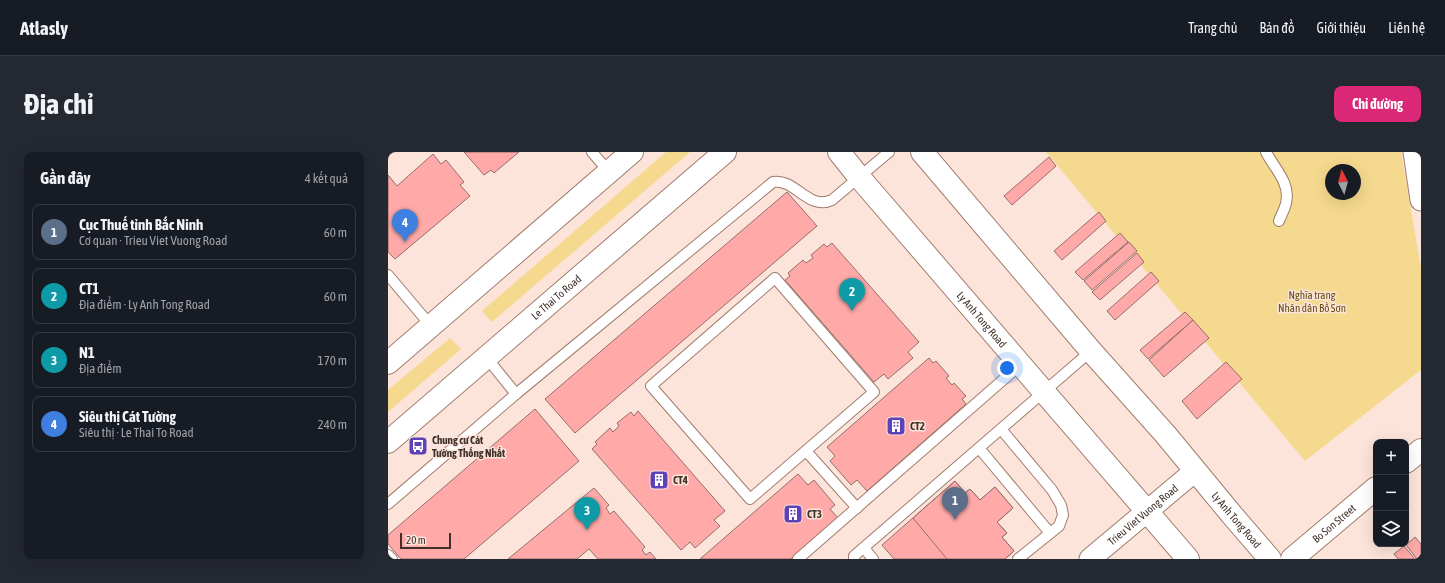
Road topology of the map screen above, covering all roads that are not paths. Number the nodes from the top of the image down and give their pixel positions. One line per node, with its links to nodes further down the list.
1 (592, 152): 9 (lane)
2 (632, 152): 9 (main road)
3 (725, 152): 16 (main road, Le Thai To Road)
4 (839, 152): 10 (main road, Ly Anh Tong Road)
5 (889, 152): 10 (lane)
6 (922, 152): 15 (main road, Ly Anh Tong Road)
7 (1266, 152): 12 (lane)
8 (1414, 152): 11 (street)
9 (609, 172): 14 (main road)
10 (859, 177): 18 (main road, Ly Anh Tong Road); 20 (lane)
11 (1421, 200)
12 (1279, 221)
13 (388, 275): 14 (lane)
14 (431, 326): 17 (main road)
15 (1091, 351): 19 (lane); 27 (main road, Ly Anh Tong Road)
16 (486, 357): 20 (lane); 22 (main road, Le Thai To Road)
17 (388, 363)
18 (1020, 365): 19 (main road, Ly Anh Tong Road); 30 (lane)
19 (1044, 392): 21 (lane); 31 (main road, Ly Anh Tong Road)
20 (516, 394): 29 (lane)
21 (1001, 429): 23 (lane); 32 (lane)
22 (388, 442)
23 (979, 448): 32 (lane); 33 (lane)
24 (1421, 450): 26 (main road)
25 (806, 451): 25 (lane); 30 (lane)
26 (1409, 460)
27 (1195, 471): 31 (street, Trieu Viet Vuong Road); 42 (main road, Ly Anh Tong Road)
28 (1373, 491): 43 (main road, Bo Son Street)
29 (388, 504)
30 (857, 508): 36 (lane)
31 (1147, 511): 40 (street, Trieu Viet Vuong Road); 41 (main road, Ly Anh Tong Road)
32 (1050, 533): 39 (lane)
33 (864, 548): 37 (lane); 38 (lane)
34 (388, 555): 35 (lane)
35 (392, 559)
36 (798, 559)
37 (854, 559)
38 (873, 559)
39 (1018, 559)
40 (1090, 559)
41 (1188, 559)
42 (1270, 559)
43 (1292, 559)

